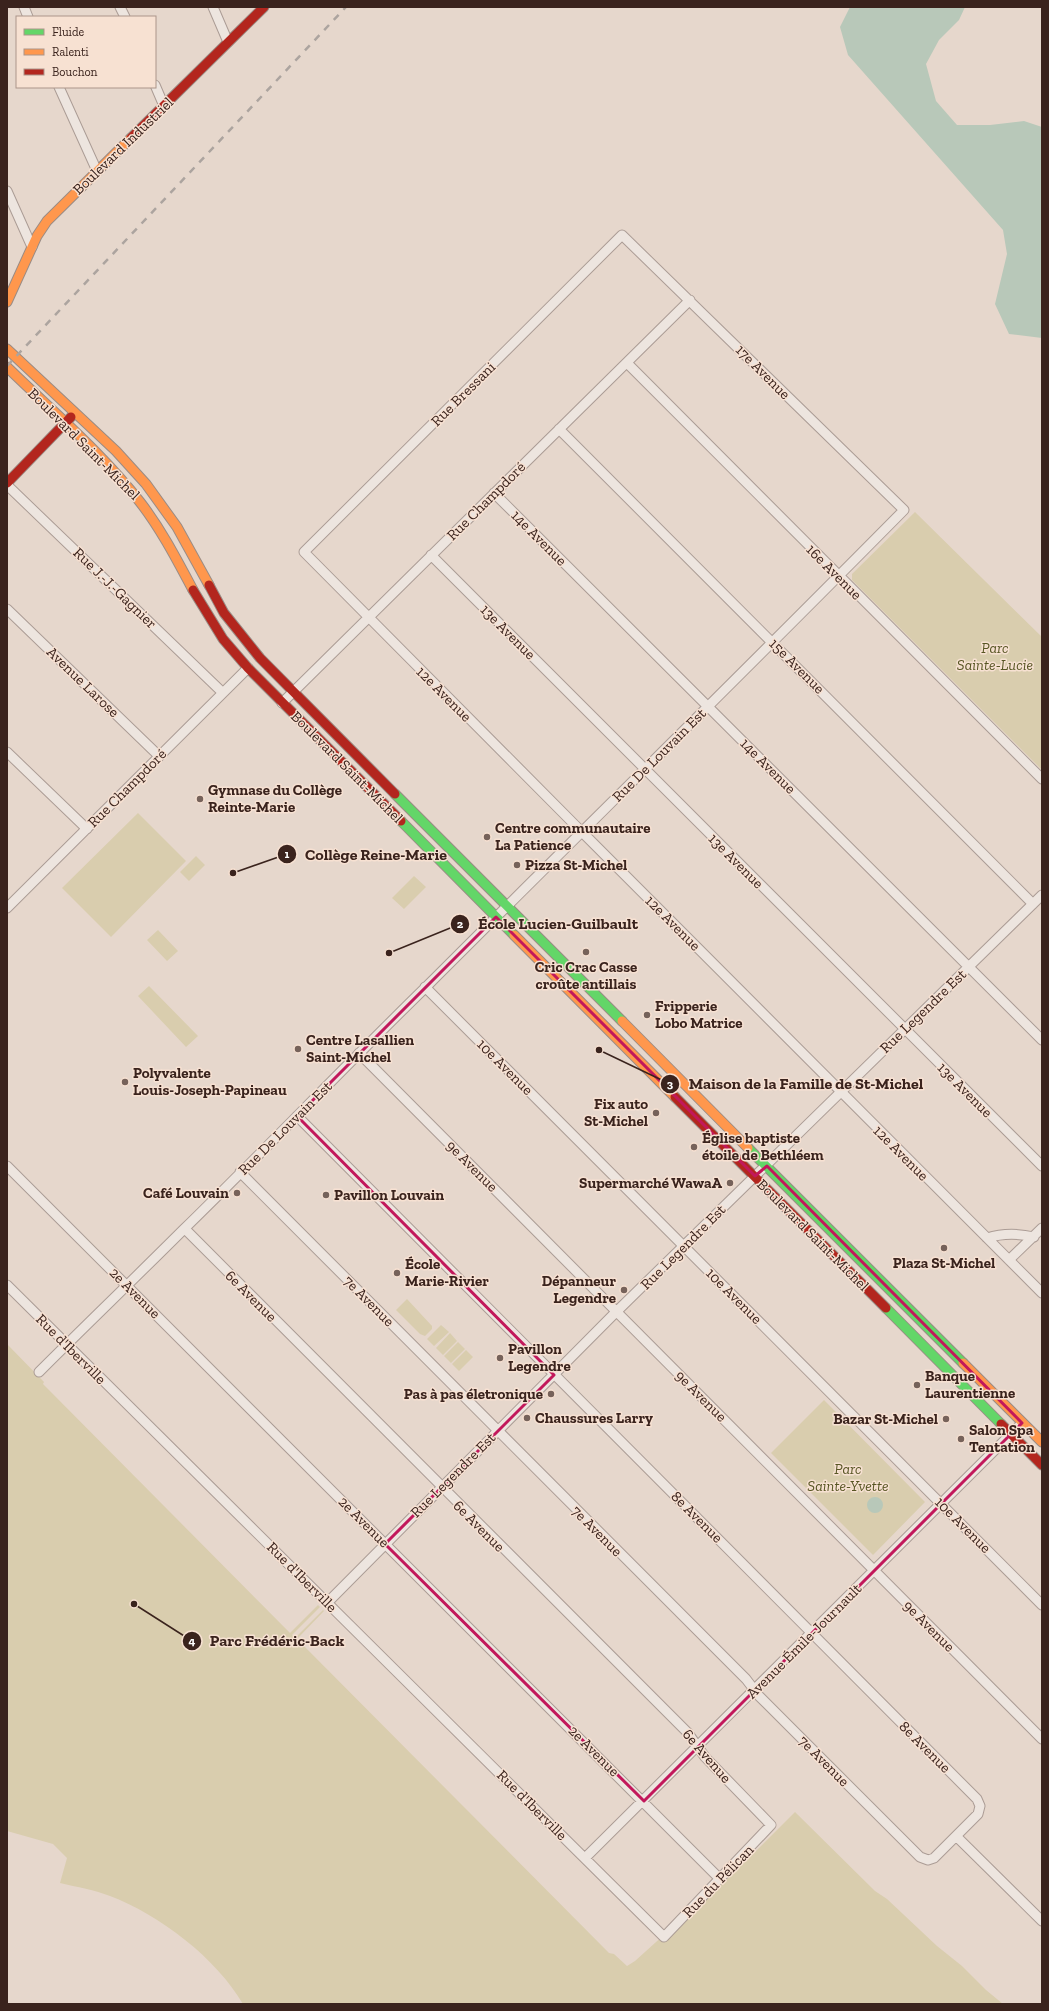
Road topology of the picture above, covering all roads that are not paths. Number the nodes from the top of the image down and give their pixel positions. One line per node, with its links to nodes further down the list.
1 (120, 7): 4 (street)
2 (213, 7): 5 (street)
3 (264, 7): 5 (main road, Boulevard Industriel)
4 (124, 16)
5 (228, 42): 8 (main road, Boulevard Industriel)
6 (156, 87): 8 (street)
7 (59, 88): 9 (street)
8 (164, 106): 9 (main road, Boulevard Industriel)
9 (97, 171): 12 (main road, Boulevard Industriel)
10 (7, 191): 12 (street)
11 (622, 235): 14 (street, 17e Avenue); 25 (street, Rue Bressani)
12 (32, 247): 13 (main road, Boulevard Industriel)
13 (9, 290): 15 (main road, Boulevard Industriel)
14 (690, 300): 17 (street, Rue Champdoré); 24 (street, 17e Avenue)
15 (7, 302)
16 (7, 349): 19 (main road, Boulevard Saint-Michel)
17 (627, 363): 21 (street, Rue Champdoré); 27 (street, 16e Avenue)
18 (7, 367): 20 (main road, Boulevard Saint-Michel)
19 (75, 412): 20 (main road); 33 (main road, Boulevard Saint-Michel)
20 (64, 423): 22 (main road); 31 (main road, Boulevard Saint-Michel)
21 (559, 429): 23 (street, Rue Champdoré); 30 (street, 15e Avenue)
22 (7, 484): 32 (street, Rue J.-J.-Gagnier)
23 (494, 493): 26 (street, Rue Champdoré); 35 (street, 14e Avenue)
24 (904, 510): 27 (street, Rue De Louvain Est)
25 (304, 552): 29 (street, 12e Avenue)
26 (431, 555): 29 (street, Rue Champdoré); 38 (street, 13e Avenue)
27 (838, 576): 30 (street, Rue De Louvain Est); 39 (street, 16e Avenue)
28 (7, 609): 37 (street, Avenue Larose)
29 (368, 617): 33 (street, Rue Champdoré); 41 (street, 12e Avenue)
30 (773, 641): 35 (street, Rue De Louvain Est); 43 (street, 15e Avenue)
31 (248, 668): 32 (street, Rue Champdoré); 34 (main road, Boulevard Saint-Michel)
32 (222, 692): 37 (street, Rue Champdoré)
33 (293, 692): 34 (street, Rue Champdoré); 44 (main road, Boulevard Saint-Michel)
34 (282, 703): 46 (main road, Boulevard Saint-Michel)
35 (708, 706): 38 (street, Rue De Louvain Est); 47 (street, 14e Avenue)
36 (7, 752): 40 (street)
37 (159, 756): 40 (street, Rue Champdoré)
38 (645, 770): 41 (street, Rue De Louvain Est); 49 (street, 13e Avenue)
39 (1042, 779)
40 (87, 829): 45 (street, Rue Champdoré)
41 (582, 832): 44 (street, Rue De Louvain Est); 52 (street, 12e Avenue)
42 (1042, 895): 43 (street, Rue Legendre Est)
43 (1033, 904): 47 (street, Rue Legendre Est)
44 (507, 906): 46 (street, Rue De Louvain Est); 55 (main road, Boulevard Saint-Michel)
45 (7, 908)
46 (496, 917): 48 (street, Rue De Louvain Est); 58 (main road, Boulevard Saint-Michel)
47 (968, 967): 49 (street, Rue Legendre Est); 50 (street, 14e Avenue)
48 (425, 987): 51 (street, Rue De Louvain Est); 63 (street, 10e Avenue)
49 (904, 1030): 52 (street, Rue Legendre Est); 56 (street, 13e Avenue)
50 (1042, 1040)
51 (359, 1053): 53 (street, Rue De Louvain Est); 68 (street, 9e Avenue)
52 (841, 1092): 55 (street, Rue Legendre Est); 62 (street, 12e Avenue)
53 (298, 1116): 57 (street, Rue De Louvain Est); 71 (street, 8e Avenue)
54 (7, 1166): 66 (street, 2e Avenue)
55 (767, 1166): 58 (street, Rue Legendre Est); 72 (main road, Boulevard Saint-Michel)
56 (1042, 1166)
57 (240, 1172): 60 (street, Rue De Louvain Est); 73 (street, 7e Avenue)
58 (755, 1176): 63 (street, Rue Legendre Est); 74 (main road, Boulevard Saint-Michel)
59 (1042, 1228): 61 (street)
60 (185, 1229): 66 (street, Rue De Louvain Est); 77 (street, 6e Avenue)
61 (1034, 1237): 62 (street); 64 (street)
62 (987, 1238): 64 (street, 12e Avenue)
63 (684, 1246): 68 (street, Rue Legendre Est); 78 (street, 10e Avenue)
64 (1009, 1260): 67 (street, 12e Avenue)
65 (7, 1285): 69 (street, Rue d'Iberville)
66 (126, 1285): 69 (street, Rue De Louvain Est); 79 (street, 2e Avenue)
67 (1042, 1293)
68 (617, 1312): 71 (street, Rue Legendre Est); 80 (street, 9e Avenue)
69 (67, 1344): 70 (street, Rue De Louvain Est); 81 (street, Rue d'Iberville)
70 (39, 1372)
71 (554, 1375): 73 (street, Rue Legendre Est); 83 (street, 8e Avenue)
72 (1022, 1423): 74 (street, Avenue Émile-Journault); 75 (main road, Boulevard Saint-Michel)
73 (497, 1431): 77 (street, Rue Legendre Est); 84 (street, 7e Avenue)
74 (1011, 1434): 76 (main road, Boulevard Saint-Michel); 78 (street, Avenue Émile-Journault)
75 (1042, 1442)
76 (1042, 1465)
77 (441, 1487): 79 (street, Rue Legendre Est); 86 (street, 6e Avenue)
78 (941, 1504): 80 (street, Avenue Émile-Journault); 82 (street, 10e Avenue)
79 (385, 1544): 81 (street, Rue Legendre Est); 87 (street, 2e Avenue)
80 (874, 1570): 83 (street, Avenue Émile-Journault); 85 (street, 9e Avenue)
81 (328, 1602): 90 (street, Rue d'Iberville)
82 (1042, 1605)
83 (813, 1633): 84 (street, Avenue Émile-Journault); 89 (street, 8e Avenue)
84 (755, 1691): 86 (street, Avenue Émile-Journault); 89 (street, 7e Avenue)
85 (1042, 1739)
86 (698, 1747): 87 (street, Avenue Émile-Journault); 88 (street, 6e Avenue)
87 (644, 1801): 90 (street, Avenue Émile-Journault); 91 (street, 2e Avenue)
88 (771, 1824): 91 (street, Rue du Pélican)
89 (956, 1836): 92 (street)
90 (586, 1858): 93 (street, Rue d'Iberville)
91 (720, 1879): 93 (street, Rue du Pélican)
92 (1042, 1919)
93 (664, 1937)

